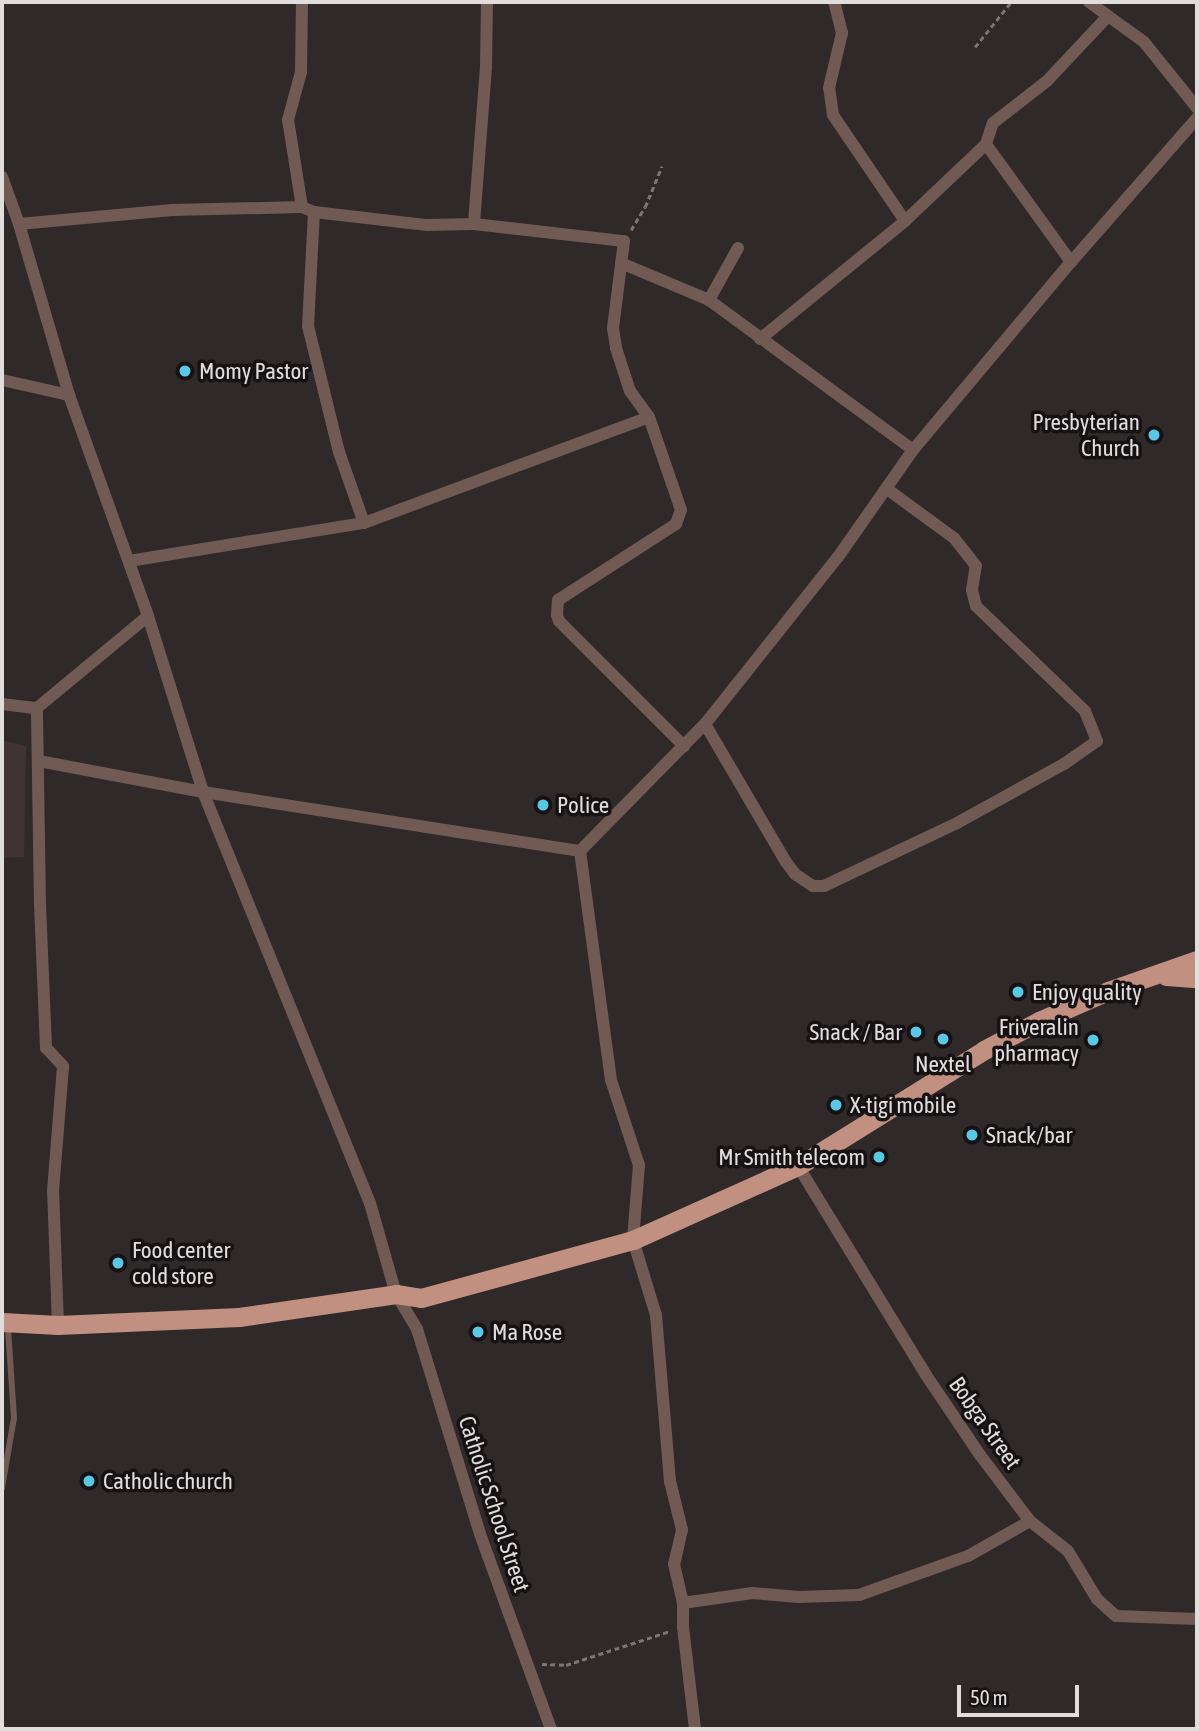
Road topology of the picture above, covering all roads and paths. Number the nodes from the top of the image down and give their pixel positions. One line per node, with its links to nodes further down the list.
1 (302, 2): 13 (street)
2 (487, 2): 16 (street)
3 (834, 2): 14 (street)
4 (1011, 2): 7 (path)
5 (1089, 2): 6 (street)
6 (1108, 16): 8 (street); 10 (street)
7 (975, 47)
8 (1197, 108)
9 (1197, 118): 19 (street)
10 (986, 144): 14 (street); 19 (street)
11 (662, 166): 17 (path)
12 (2, 177): 15 (street, Catholic School Street)
13 (308, 210): 15 (street); 16 (street); 28 (street)
14 (905, 221): 22 (street)
15 (19, 223): 24 (street, Catholic School Street)
16 (474, 224): 17 (street)
17 (624, 241): 20 (street)
18 (738, 248): 21 (street)
19 (1071, 261): 26 (street)
20 (621, 263): 21 (street); 25 (street)
21 (709, 300): 22 (street)
22 (760, 339): 26 (street)
23 (2, 380): 24 (street)
24 (69, 395): 29 (street, Catholic School Street)
25 (649, 417): 28 (street); 34 (street)
26 (913, 450): 27 (street)
27 (887, 489): 33 (street); 33 (street)
28 (364, 523): 29 (street)
29 (130, 561): 30 (street, Catholic School Street)
30 (148, 616): 32 (street); 36 (street, Catholic School Street)
31 (2, 704): 32 (street)
32 (37, 708): 35 (street)
33 (705, 724): 34 (street)
34 (684, 746): 37 (street)
35 (39, 761): 36 (street); 45 (street)
36 (203, 792): 37 (street); 43 (street, Catholic School Street)
37 (580, 851): 42 (street)
38 (1197, 960): 39 (highway)
39 (1158, 975): 40 (highway); 41 (highway)
40 (1197, 978)
41 (798, 1166): 42 (highway); 47 (street, Bobga Street)
42 (634, 1240): 43 (highway); 48 (street)
43 (396, 1294): 45 (highway); 51 (street, Catholic School Street)
44 (5, 1322): 45 (highway); 46 (lane)
45 (58, 1325)
46 (2, 1488)
47 (1030, 1521): 48 (street); 49 (street, Bobga Street)
48 (683, 1603): 50 (street)
49 (1197, 1619)
50 (683, 1627): 51 (path); 53 (street)
51 (529, 1664): 52 (street, Catholic School Street)
52 (551, 1729)
53 (695, 1729)

